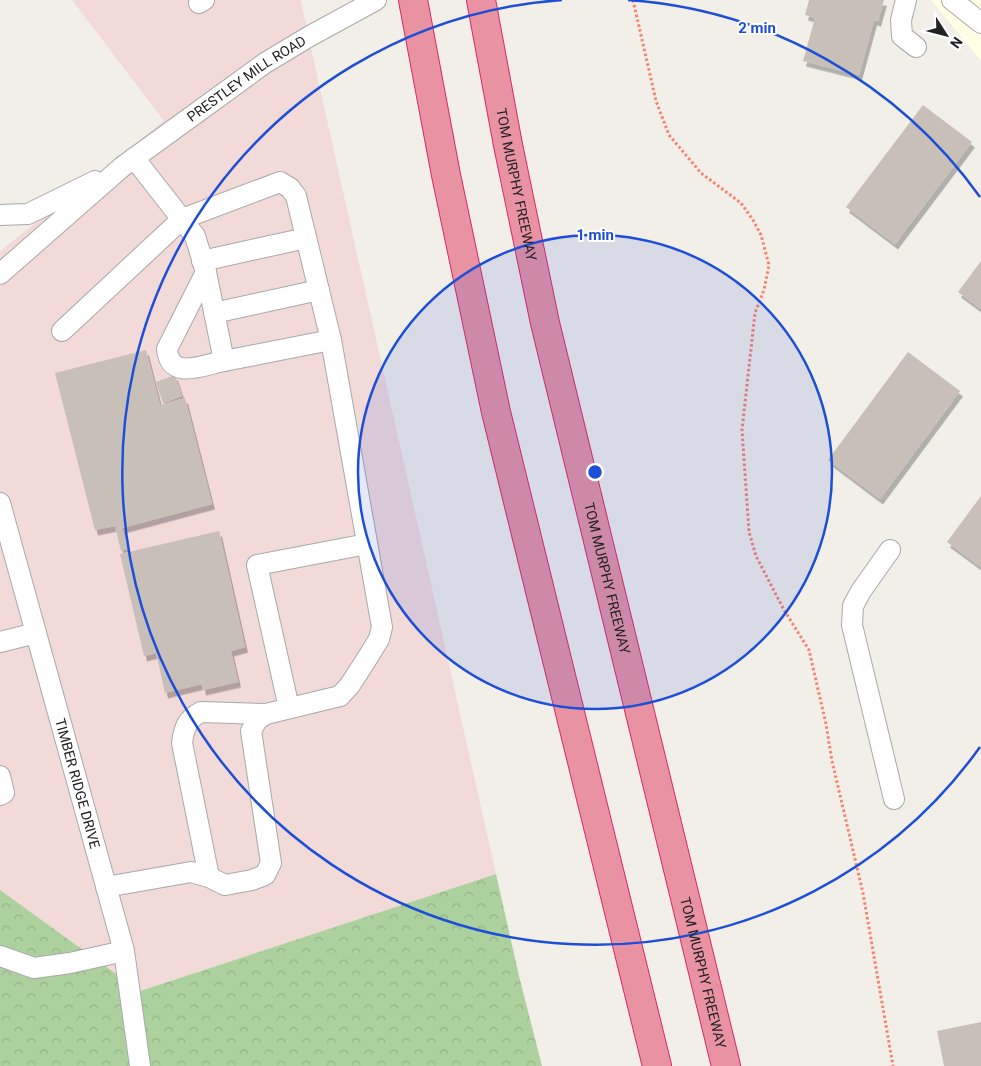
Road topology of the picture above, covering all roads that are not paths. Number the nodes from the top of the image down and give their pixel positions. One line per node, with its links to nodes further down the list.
1 (376, 0): 8 (street, PRESTLEY MILL ROAD)
2 (413, 0): 34 (highway)
3 (481, 0): 35 (highway, TOM MURPHY FREEWAY)
4 (906, 0): 7 (street)
5 (952, 0): 6 (street)
6 (981, 23)
7 (916, 47)
8 (128, 163): 9 (street, PRESTLEY MILL ROAD); 10 (street); 13 (street, PRESTLEY MILL ROAD)
9 (0, 215)
10 (182, 219): 11 (street); 12 (street); 16 (street)
11 (306, 238): 12 (street); 14 (street)
12 (204, 266): 15 (street); 18 (street)
13 (0, 274)
14 (319, 290): 15 (street); 17 (street)
15 (214, 313): 18 (street)
16 (62, 331)
17 (331, 340): 18 (street); 20 (street)
18 (224, 361)
19 (0, 504): 22 (street, TIMBER RIDGE DRIVE)
20 (367, 544): 24 (street); 24 (street)
21 (890, 550): 28 (street)
22 (36, 633): 23 (street); 30 (street, TIMBER RIDGE DRIVE)
23 (0, 642)
24 (290, 708): 25 (street)
25 (266, 714): 29 (street); 29 (street)
26 (0, 776): 27 (street)
27 (0, 795)
28 (894, 799)
29 (209, 877): 30 (street)
30 (106, 887): 31 (street, TIMBER RIDGE DRIVE)
31 (124, 951): 32 (street); 33 (street, TIMBER RIDGE DRIVE)
32 (0, 956)
33 (140, 1066)
34 (657, 1066)
35 (726, 1066)

